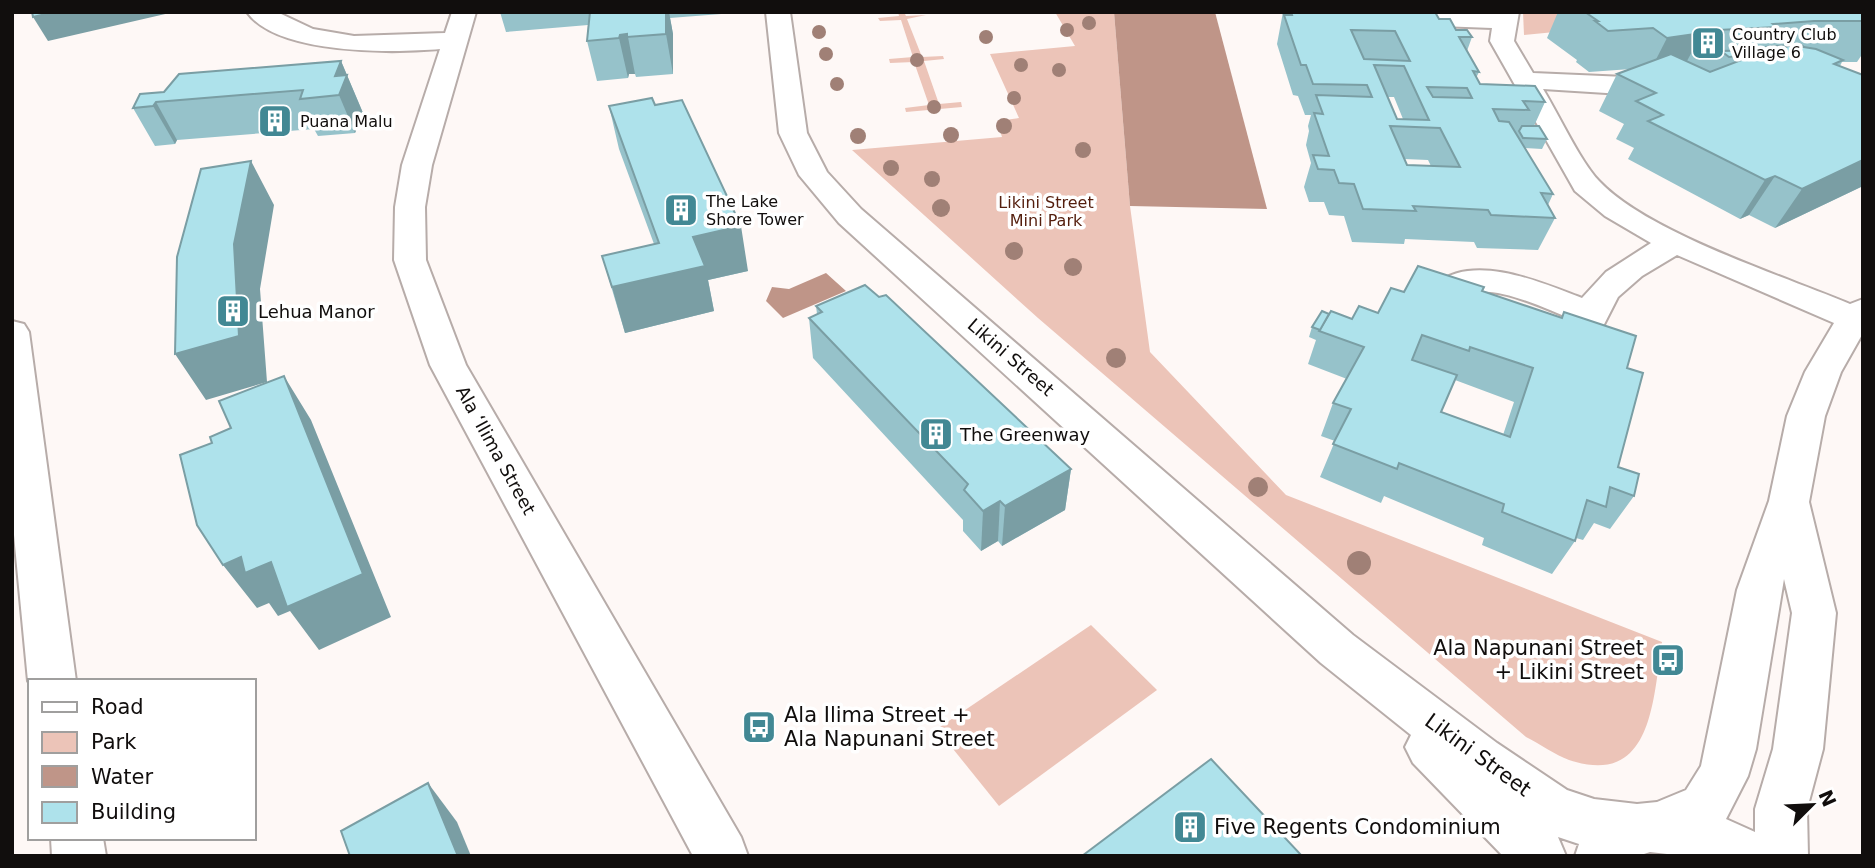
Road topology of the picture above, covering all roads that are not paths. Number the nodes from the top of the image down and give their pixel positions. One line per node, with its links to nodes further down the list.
1 (259, 12): 6 (street)
2 (778, 12): 17 (street, Likini Street)
3 (1365, 16): 5 (street)
4 (1507, 17): 5 (street); 7 (street)
5 (1407, 20)
6 (460, 26): 20 (street, Ala ʻIlima Street)
7 (1525, 80): 8 (street); 9 (street)
8 (1694, 83)
9 (1676, 242): 11 (street); 12 (street)
10 (1436, 310): 11 (street)
11 (1588, 313): 14 (street)
12 (1859, 315): 16 (street)
13 (12, 332): 15 (street)
14 (1577, 356)
15 (15, 383): 18 (street)
16 (1788, 501): 19 (street); 23 (street)
17 (1337, 649): 19 (street, Likini Street); 21 (street, Likini Street)
18 (52, 679)
19 (1631, 837): 22 (street, Likini Street)
20 (722, 856)
21 (1540, 856)
22 (1746, 856)
23 (1781, 856)

